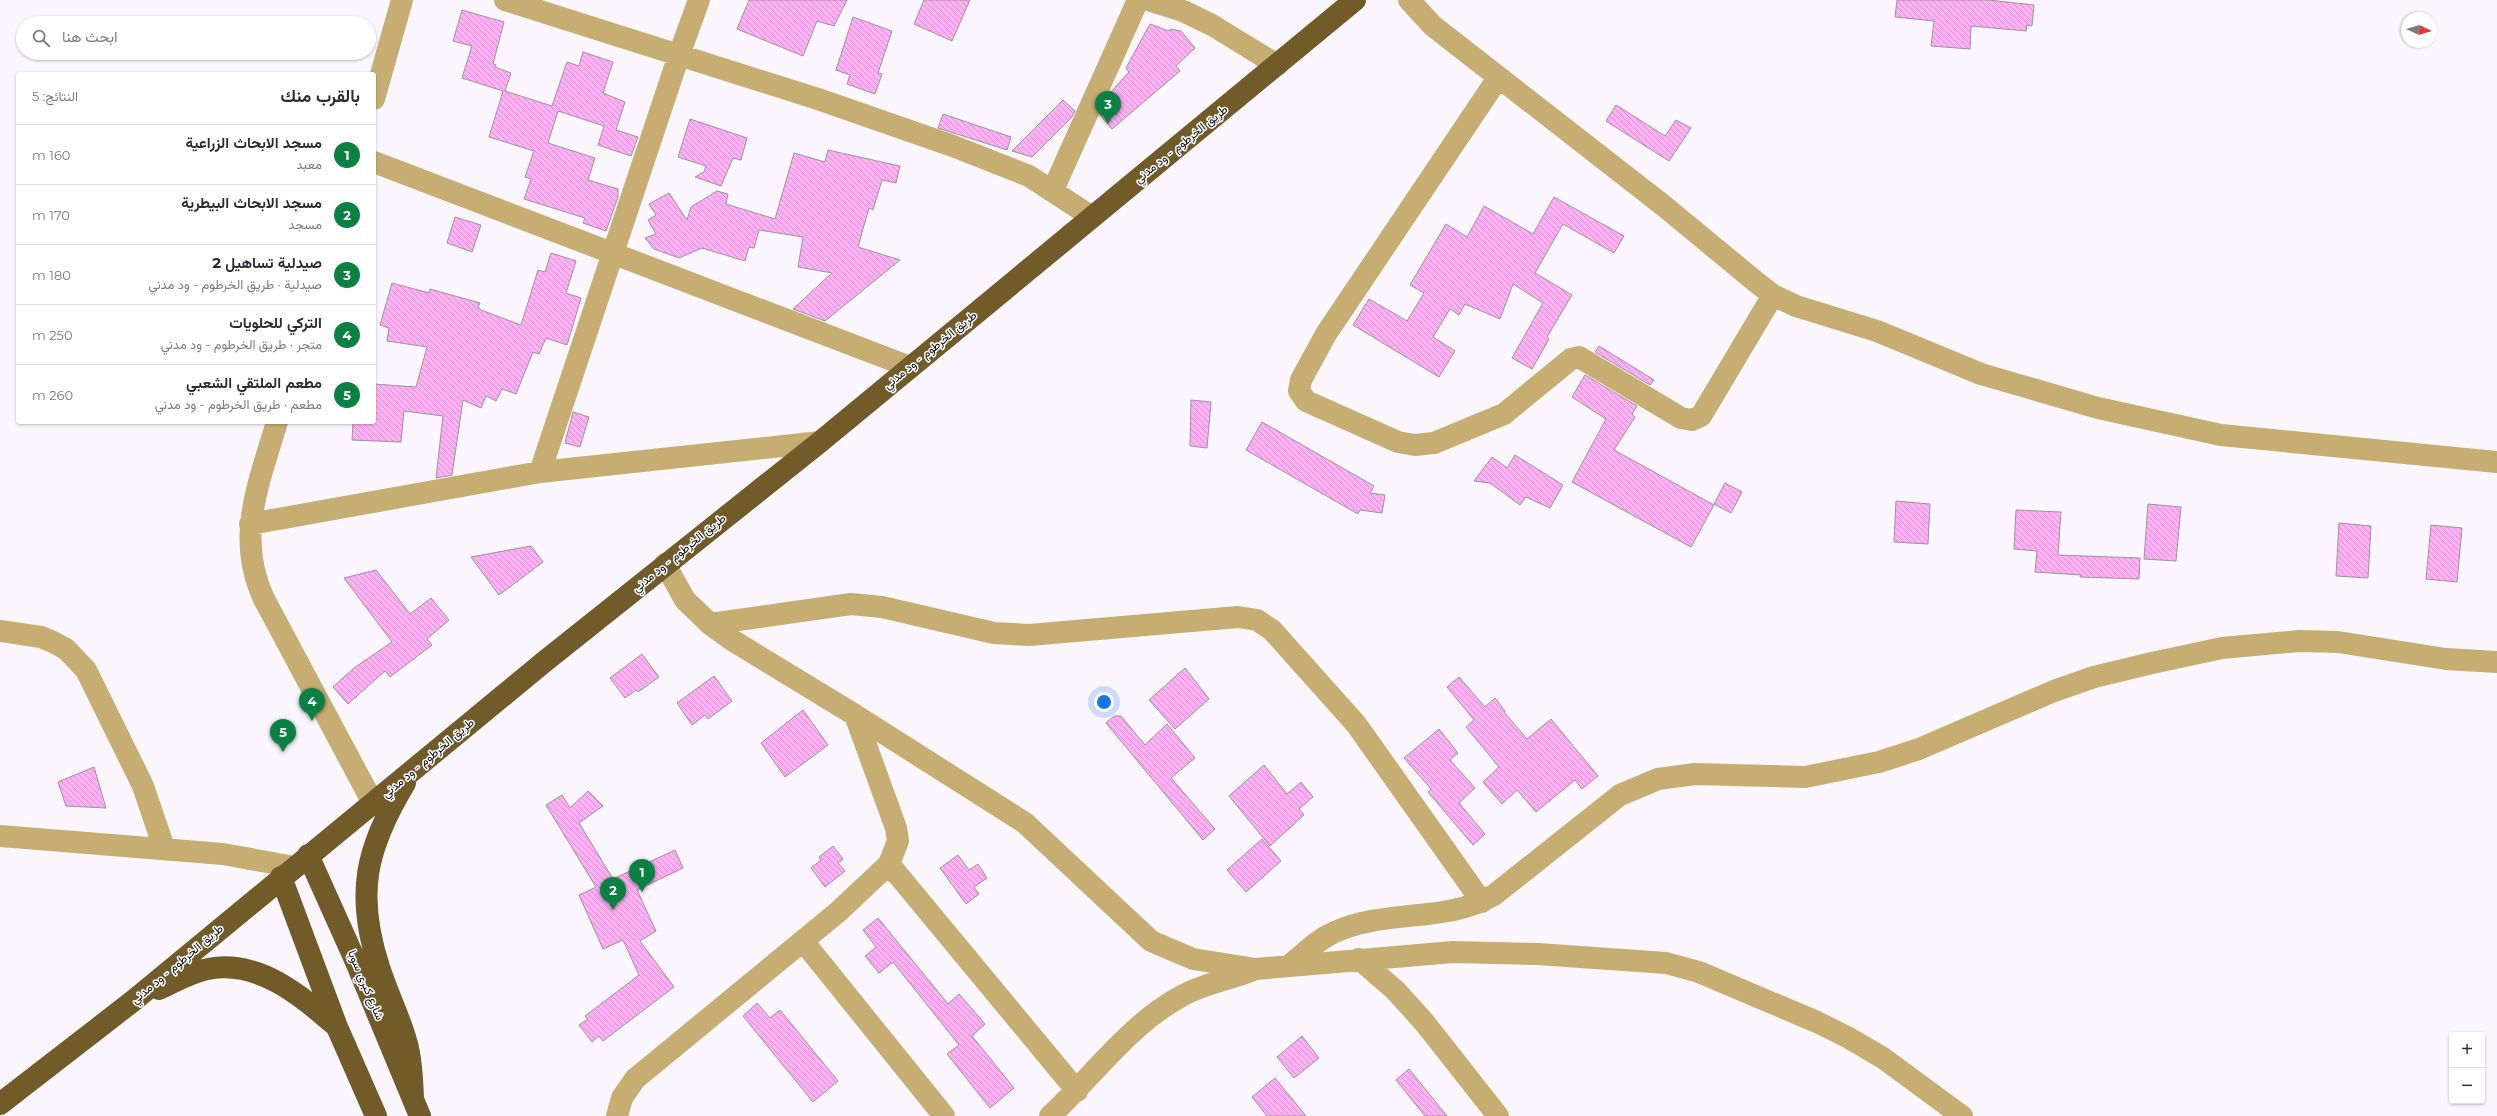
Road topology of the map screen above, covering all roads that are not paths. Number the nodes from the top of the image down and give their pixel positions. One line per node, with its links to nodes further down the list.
1 (402, 0): 11 (street)
2 (505, 0): 8 (street)
3 (699, 0): 8 (street)
4 (1138, 0): 13 (street)
5 (1148, 0): 9 (street)
6 (1355, 0): 9 (highway, طريق الخرطوم - ود مدني)
7 (1409, 0): 10 (street)
8 (679, 55): 13 (street); 15 (street)
9 (1277, 65): 14 (highway, طريق الخرطوم - ود مدني)
10 (1498, 78): 16 (street); 16 (street)
11 (376, 92)
12 (376, 163): 15 (street)
13 (1053, 190): 14 (street)
14 (1092, 217): 17 (highway, طريق الخرطوم - ود مدني)
15 (613, 253): 17 (street); 21 (street)
16 (1773, 295): 20 (street)
17 (910, 367): 19 (highway, طريق الخرطوم - ود مدني)
18 (276, 424): 22 (street)
19 (820, 442): 21 (street); 23 (highway, طريق الخرطوم - ود مدني)
20 (2497, 462)
21 (540, 472): 22 (street)
22 (250, 524): 29 (street)
23 (665, 564): 24 (street); 28 (highway, طريق الخرطوم - ود مدني)
24 (710, 624): 27 (street); 34 (street)
25 (0, 631): 31 (street)
26 (2497, 662): 34 (street)
27 (856, 715): 32 (street); 38 (street)
28 (414, 769): 29 (highway, طريق الخرطوم - ود مدني); 43 (highway)
29 (373, 803): 33 (highway, طريق الخرطوم - ود مدني)
30 (0, 836): 31 (street)
31 (164, 848): 33 (street)
32 (889, 864): 35 (street); 41 (street)
33 (295, 866): 39 (highway, طريق الخرطوم - ود مدني); 40 (highway); 43 (highway, شارع كبري سوبا)
34 (1482, 902): 37 (street)
35 (803, 941): 45 (street); 46 (street)
36 (1359, 959): 37 (street); 48 (street); 49 (street)
37 (1291, 964): 38 (street)
38 (1256, 969): 41 (street)
39 (133, 1001): 40 (highway); 42 (highway, طريق الخرطوم - ود مدني)
40 (337, 1027): 44 (highway)
41 (1077, 1091): 47 (street)
42 (0, 1104)
43 (416, 1107)
44 (376, 1116)
45 (617, 1116)
46 (944, 1116)
47 (1050, 1116)
48 (1498, 1116)
49 (1962, 1116)

